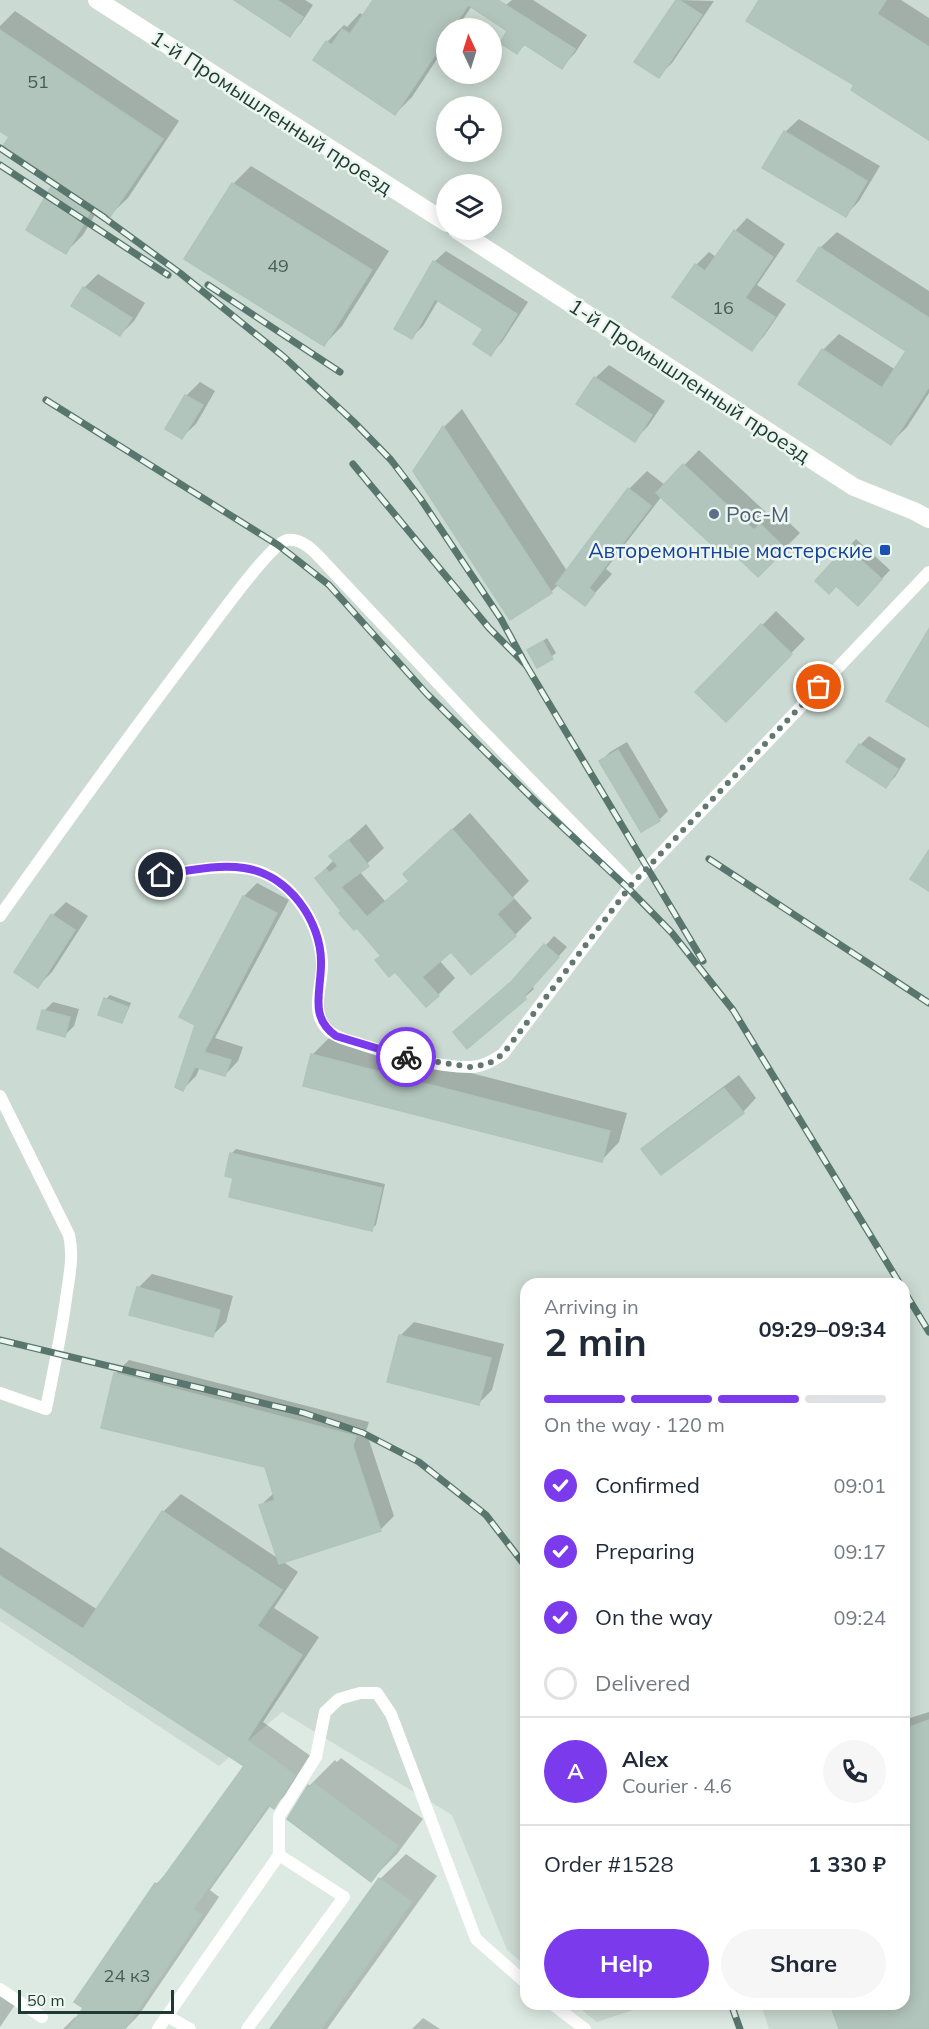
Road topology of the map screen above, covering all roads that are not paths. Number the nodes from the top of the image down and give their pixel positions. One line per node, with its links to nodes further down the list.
1 (97, 0): 2 (street, 1-й Промышленный проезд)
2 (436, 216)
3 (472, 240): 4 (street, 1-й Промышленный проезд)
4 (929, 519)
5 (929, 572): 7 (lane)
6 (161, 875): 7 (lane)
7 (632, 884): 8 (lane)
8 (0, 916)
9 (0, 1096): 10 (lane)
10 (0, 1393)
11 (279, 1855): 12 (lane); 15 (lane); 19 (lane)
12 (520, 1978)
13 (0, 1989): 16 (lane)
14 (560, 2010): 20 (lane)
15 (167, 2016): 17 (lane); 18 (lane)
16 (42, 2017)
17 (158, 2029)
18 (190, 2029)
19 (247, 2029)
20 (585, 2029)

